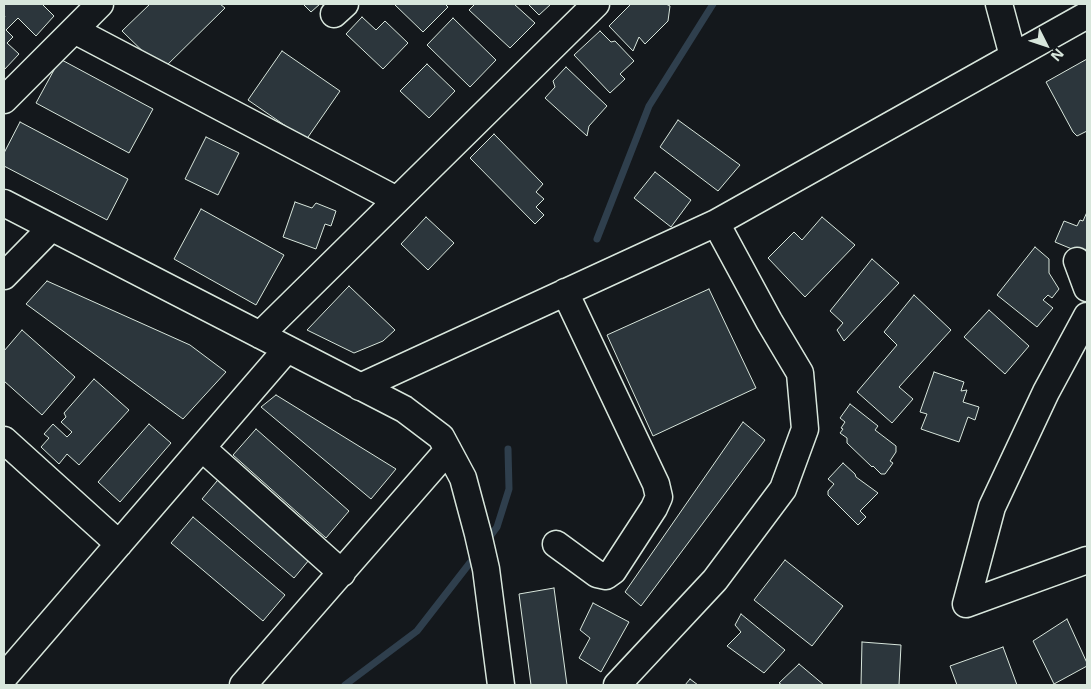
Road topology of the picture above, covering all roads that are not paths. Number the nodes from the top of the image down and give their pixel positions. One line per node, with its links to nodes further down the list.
1 (100, 4): 5 (street)
2 (596, 4): 8 (street)
3 (999, 4): 6 (street)
4 (1087, 15): 6 (street)
5 (74, 30): 7 (street); 8 (street)
6 (1013, 56): 10 (street)
7 (4, 100)
8 (396, 200): 17 (street)
9 (4, 203): 11 (street)
10 (716, 223): 15 (street); 30 (street)
11 (50, 228): 13 (street); 17 (street)
12 (1077, 261): 14 (street)
13 (4, 276)
14 (1087, 288)
15 (565, 292): 19 (street); 24 (street)
16 (1087, 316): 25 (street)
17 (260, 335): 18 (street)
18 (287, 349): 19 (street); 21 (street)
19 (360, 387): 22 (street)
20 (4, 440): 23 (street)
21 (202, 448): 23 (street); 26 (street)
22 (448, 450): 26 (street); 29 (street)
23 (119, 544): 27 (street)
24 (556, 544)
25 (1087, 560)
26 (342, 573): 28 (street)
27 (4, 677)
28 (243, 685)
29 (501, 685)
30 (617, 685)

